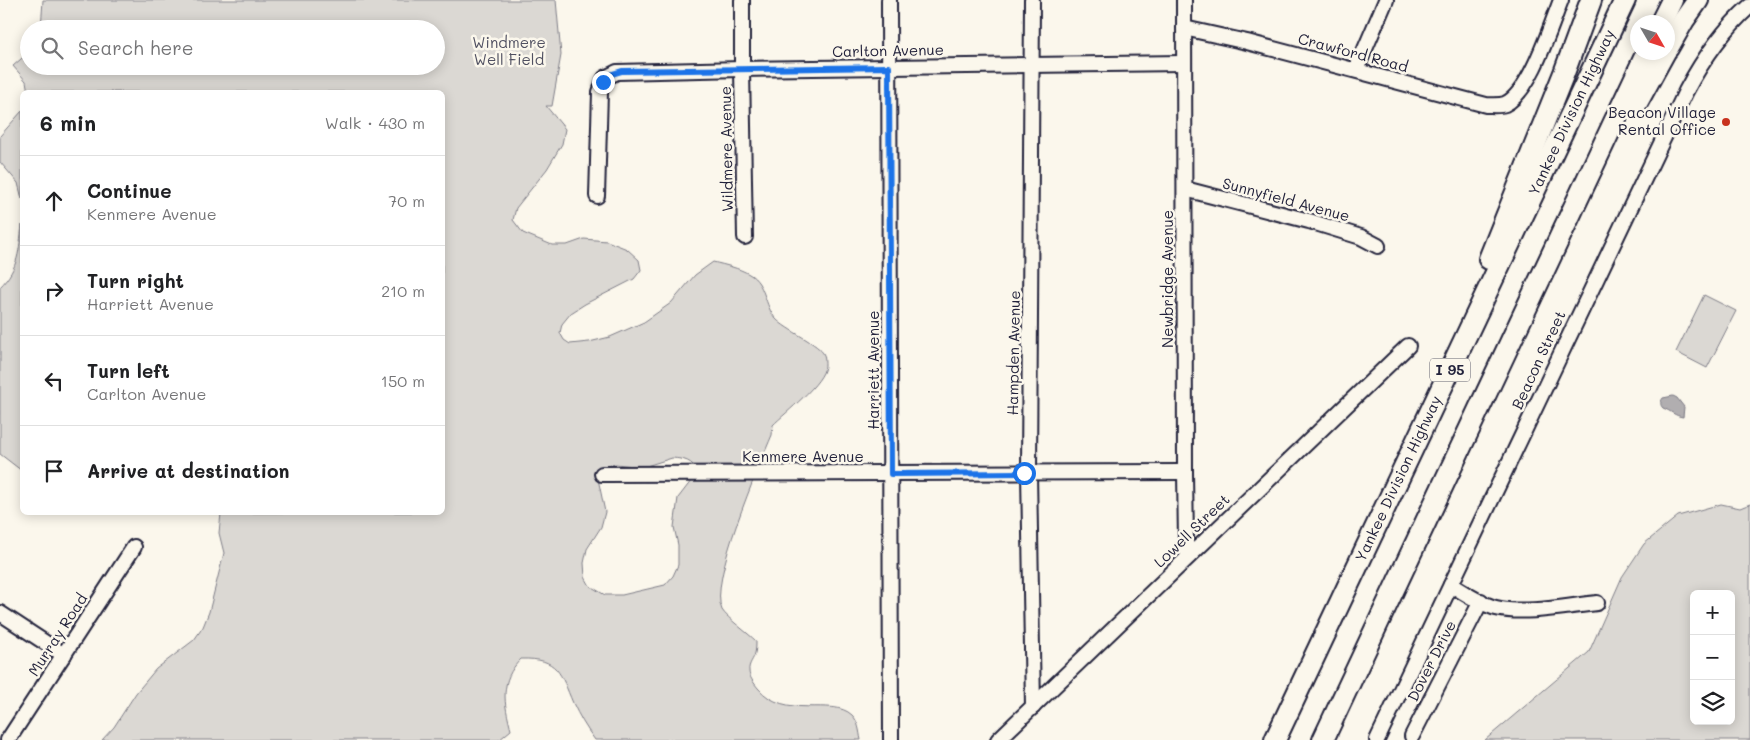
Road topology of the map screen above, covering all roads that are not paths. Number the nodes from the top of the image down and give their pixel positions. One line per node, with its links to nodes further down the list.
1 (742, 0): 20 (street, Wildmere Avenue)
2 (889, 0): 19 (street, Harriett Avenue)
3 (1032, 0): 18 (street, Hampden Avenue)
4 (1184, 0): 13 (street, Newbridge Avenue)
5 (1386, 0): 21 (street)
6 (1561, 0): 21 (street, Crawford Road)
7 (1591, 0): 28 (highway)
8 (1624, 0): 28 (highway, Yankee Division Highway / I 95)
9 (1672, 0): 12 (highway)
10 (1698, 0): 14 (highway)
11 (1750, 6): 35 (street, Beacon Street)
12 (1664, 15)
13 (1184, 28): 17 (street, Newbridge Avenue); 21 (street, Crawford Road)
14 (1675, 36)
15 (1643, 60): 24 (highway, I 95)
16 (1660, 60): 24 (highway)
17 (1183, 63): 18 (street, Carlton Avenue); 22 (street, Newbridge Avenue)
18 (1033, 65): 19 (street, Carlton Avenue); 30 (street, Hampden Avenue)
19 (889, 67): 20 (street, Carlton Avenue); 32 (street, Harriett Avenue)
20 (742, 68): 23 (street, Carlton Avenue); 25 (street, Wildmere Avenue)
21 (1356, 70)
22 (1185, 189): 26 (street, Sunnyfield Avenue); 29 (street, Newbridge Avenue)
23 (597, 196)
24 (1572, 212): 46 (highway, I 95)
25 (745, 237)
26 (1378, 246)
27 (1408, 346): 34 (street, Lowell Street)
28 (1421, 433): 45 (highway, Yankee Division Highway / I 95)
29 (1185, 472): 30 (street, Kenmere Avenue); 34 (street, Newbridge Avenue)
30 (1029, 473): 32 (street, Kenmere Avenue); 40 (street, Hampden Avenue)
31 (602, 474): 32 (street, Kenmere Avenue)
32 (891, 474): 43 (street, Harriett Avenue)
33 (134, 547): 39 (street, Murray Road)
34 (1188, 557): 40 (street, Lowell Street)
35 (1451, 585): 36 (street); 47 (street, Beacon Street)
36 (1481, 601): 37 (street); 41 (street, Dover Drive)
37 (1597, 603)
38 (0, 613): 39 (street)
39 (64, 655): 42 (street, Murray Road)
40 (1032, 707): 44 (street, Lowell Street)
41 (1412, 736)
42 (8, 740)
43 (891, 740)
44 (998, 740)
45 (1275, 740)
46 (1322, 740)
47 (1377, 740)

